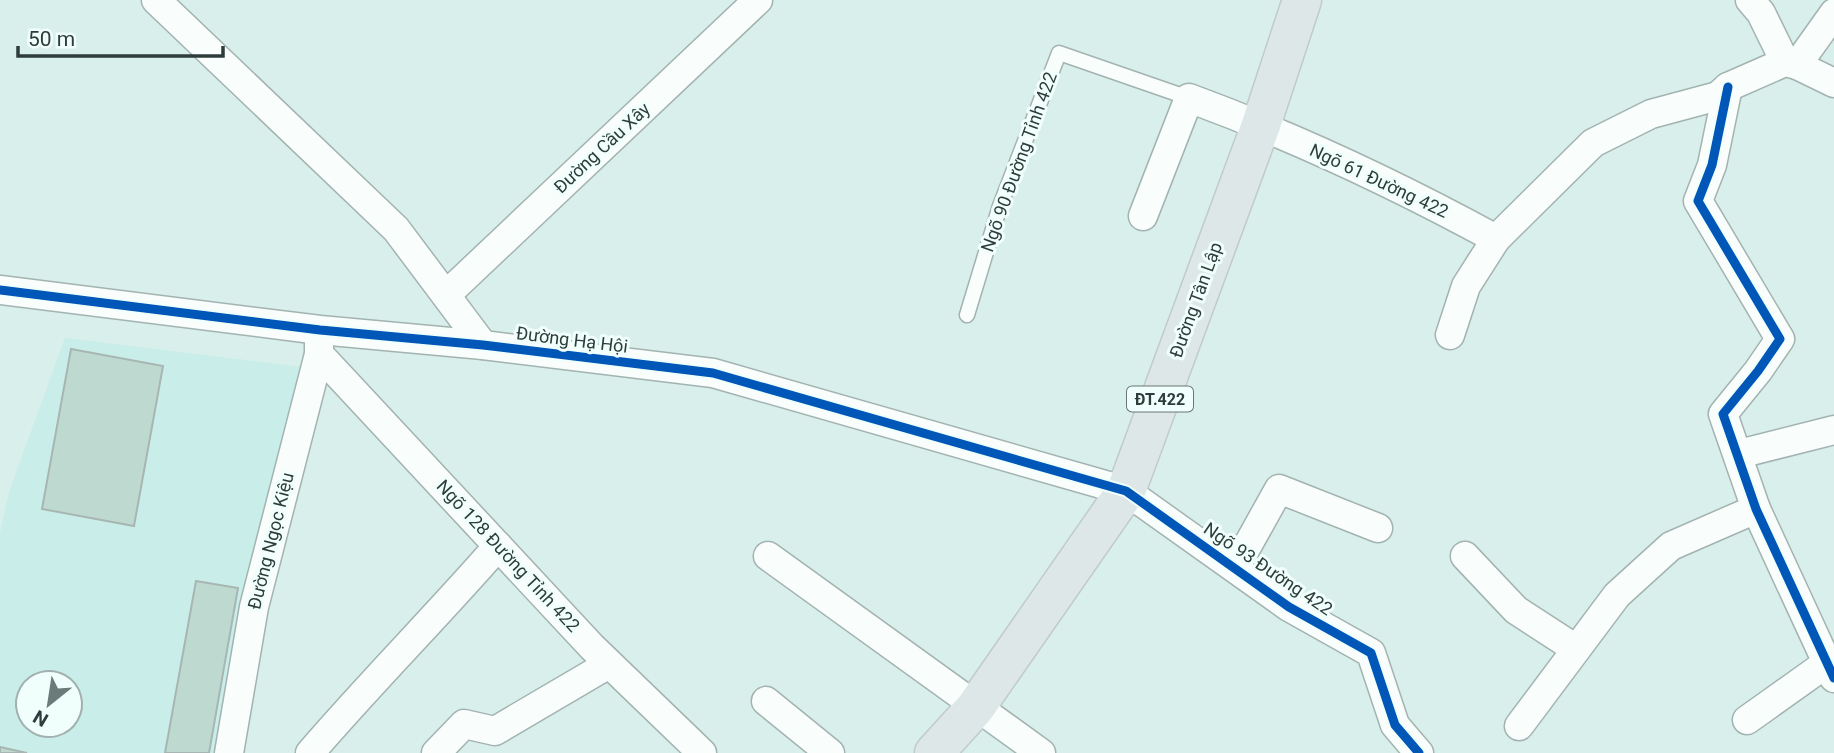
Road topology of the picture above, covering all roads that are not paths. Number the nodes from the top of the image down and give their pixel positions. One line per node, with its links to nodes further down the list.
1 (156, 0): 14 (street)
2 (758, 0): 14 (street, Đường Cầu Xây)
3 (1302, 0): 10 (main road, Đường Tân Lập / ĐT.422)
4 (1750, 0): 6 (street)
5 (1834, 13): 6 (street)
6 (1791, 64): 7 (street); 8 (street)
7 (1834, 83)
8 (1728, 87): 12 (street); 20 (street)
9 (1189, 98): 10 (street, Ngõ 90 Đường Tỉnh 422); 11 (street); 15 (lane, Ngõ 90 Đường Tỉnh 422)
10 (1261, 125): 12 (street, Ngõ 61 Đường 422); 21 (main road, Đường Tân Lập / ĐT.422)
11 (1143, 216)
12 (1496, 239): 16 (street)
13 (0, 290): 17 (street, Đường Hạ Hội)
14 (446, 295): 18 (street)
15 (967, 315)
16 (1450, 335)
17 (319, 342): 18 (street, Đường Hạ Hội); 24 (street, Ngõ 128 Đường Tỉnh 422); 35 (street, Đường Ngọc Kiệu)
18 (483, 345): 21 (street, Đường Hạ Hội)
19 (1834, 430): 20 (street)
20 (1739, 454): 22 (street)
21 (1126, 491): 27 (street, Ngõ 93 Đường 422); 32 (main road, Đường Tân Lập / ĐT.422)
22 (1756, 509): 28 (street); 30 (street)
23 (1378, 528): 27 (street)
24 (498, 545): 29 (street, Ngõ 128 Đường Tỉnh 422); 36 (street)
25 (768, 556): 32 (street)
26 (1465, 556): 28 (street)
27 (1235, 568): 42 (street, Ngõ 93 Đường 422)
28 (1576, 649): 34 (street)
29 (609, 664): 37 (street); 38 (street, Ngõ 128 Đường Tỉnh 422)
30 (1830, 671): 33 (street)
31 (766, 701): 39 (street)
32 (975, 708): 40 (main road, Đường Tân Lập / ĐT.422); 41 (street)
33 (1747, 720)
34 (1519, 726)
35 (229, 753)
36 (310, 753)
37 (436, 753)
38 (702, 753)
39 (830, 753)
40 (934, 753)
41 (1041, 753)
42 (1419, 753)

